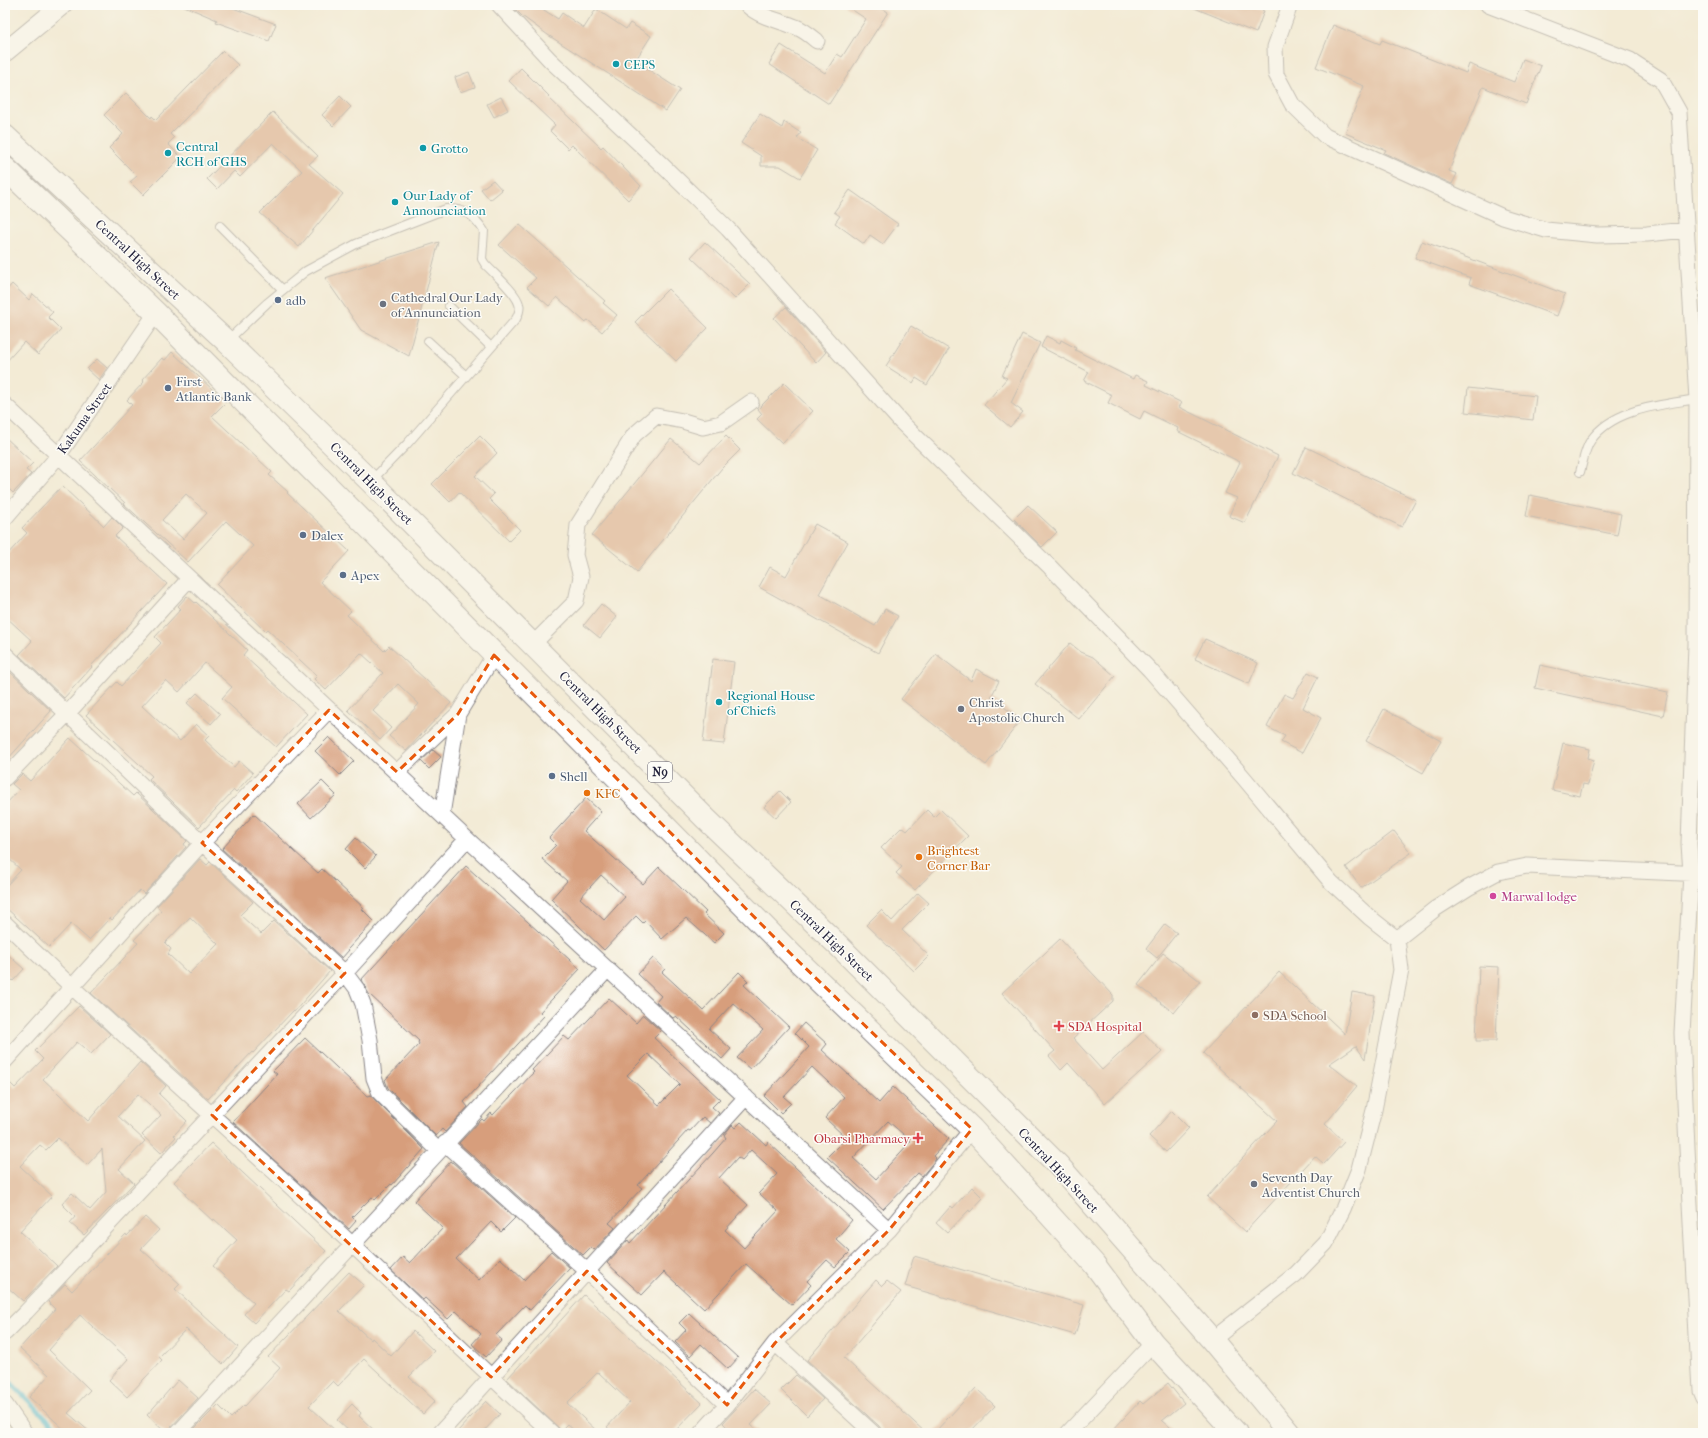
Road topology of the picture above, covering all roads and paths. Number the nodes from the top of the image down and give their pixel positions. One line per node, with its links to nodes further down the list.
1 (62, 5): 7 (street)
2 (499, 5): 42 (street)
3 (747, 5): 6 (street)
4 (1290, 5): 11 (street)
5 (1488, 5): 11 (street)
6 (817, 41)
7 (5, 52)
8 (5, 136): 16 (highway, Central High Street / N9)
9 (5, 168): 14 (highway, Central High Street / N9)
10 (220, 226): 12 (lane)
11 (1686, 230): 19 (street)
12 (283, 290): 16 (lane); 17 (lane)
13 (448, 306): 17 (lane)
14 (156, 313): 22 (street, Kakuma Street); 29 (highway, Central High Street / N9)
15 (428, 340): 18 (lane)
16 (226, 341): 24 (highway, Central High Street / N9)
17 (491, 347): 18 (lane)
18 (466, 376): 24 (lane)
19 (1697, 399): 23 (lane); 40 (street)
20 (751, 402): 27 (street)
21 (5, 406): 22 (street)
22 (59, 455): 25 (street, Kakuma Street); 26 (street)
23 (1580, 472)
24 (371, 482): 27 (highway, Central High Street / N9)
25 (5, 518)
26 (189, 578): 30 (street); 31 (street)
27 (533, 644): 36 (highway, Central High Street / N9)
28 (5, 654): 31 (street)
29 (494, 655): 32 (street); 37 (highway, Central High Street / N9)
30 (329, 710): 33 (street); 39 (street)
31 (67, 714): 34 (street); 39 (street)
32 (458, 714): 33 (street); 35 (street)
33 (397, 772): 35 (street)
34 (5, 778)
35 (442, 816): 38 (street)
36 (706, 818): 37 (highway); 55 (highway, Central High Street / N9)
37 (668, 829): 49 (highway, Central High Street / N9)
38 (467, 839): 43 (street); 44 (street)
39 (202, 843): 44 (street); 45 (street)
40 (1697, 874): 42 (street); 59 (street)
41 (5, 923): 45 (street)
42 (1397, 939): 55 (street)
43 (608, 969): 47 (street); 50 (street)
44 (345, 973): 48 (street); 50 (street)
45 (72, 988): 46 (street); 48 (street)
46 (5, 1061)
47 (746, 1097): 51 (street); 53 (street)
48 (212, 1115): 52 (street); 54 (street)
49 (972, 1129): 51 (street); 57 (highway, Central High Street / N9)
50 (442, 1147): 52 (street); 53 (street)
51 (889, 1230): 56 (street)
52 (353, 1245): 58 (street); 64 (street)
53 (587, 1271): 58 (street); 61 (street)
54 (5, 1332)
55 (1212, 1340): 70 (highway, Central High Street / N9)
56 (775, 1343): 61 (street); 67 (street)
57 (1153, 1343): 68 (street); 69 (highway, Central High Street / N9)
58 (491, 1377): 65 (street); 66 (street)
59 (1703, 1398)
60 (5, 1404): 63 (street)
61 (727, 1405): 62 (street)
62 (710, 1430)
63 (25, 1433)
64 (178, 1433)
65 (440, 1433)
66 (552, 1433)
67 (872, 1433)
68 (1068, 1433)
69 (1236, 1433)
70 (1289, 1433)

